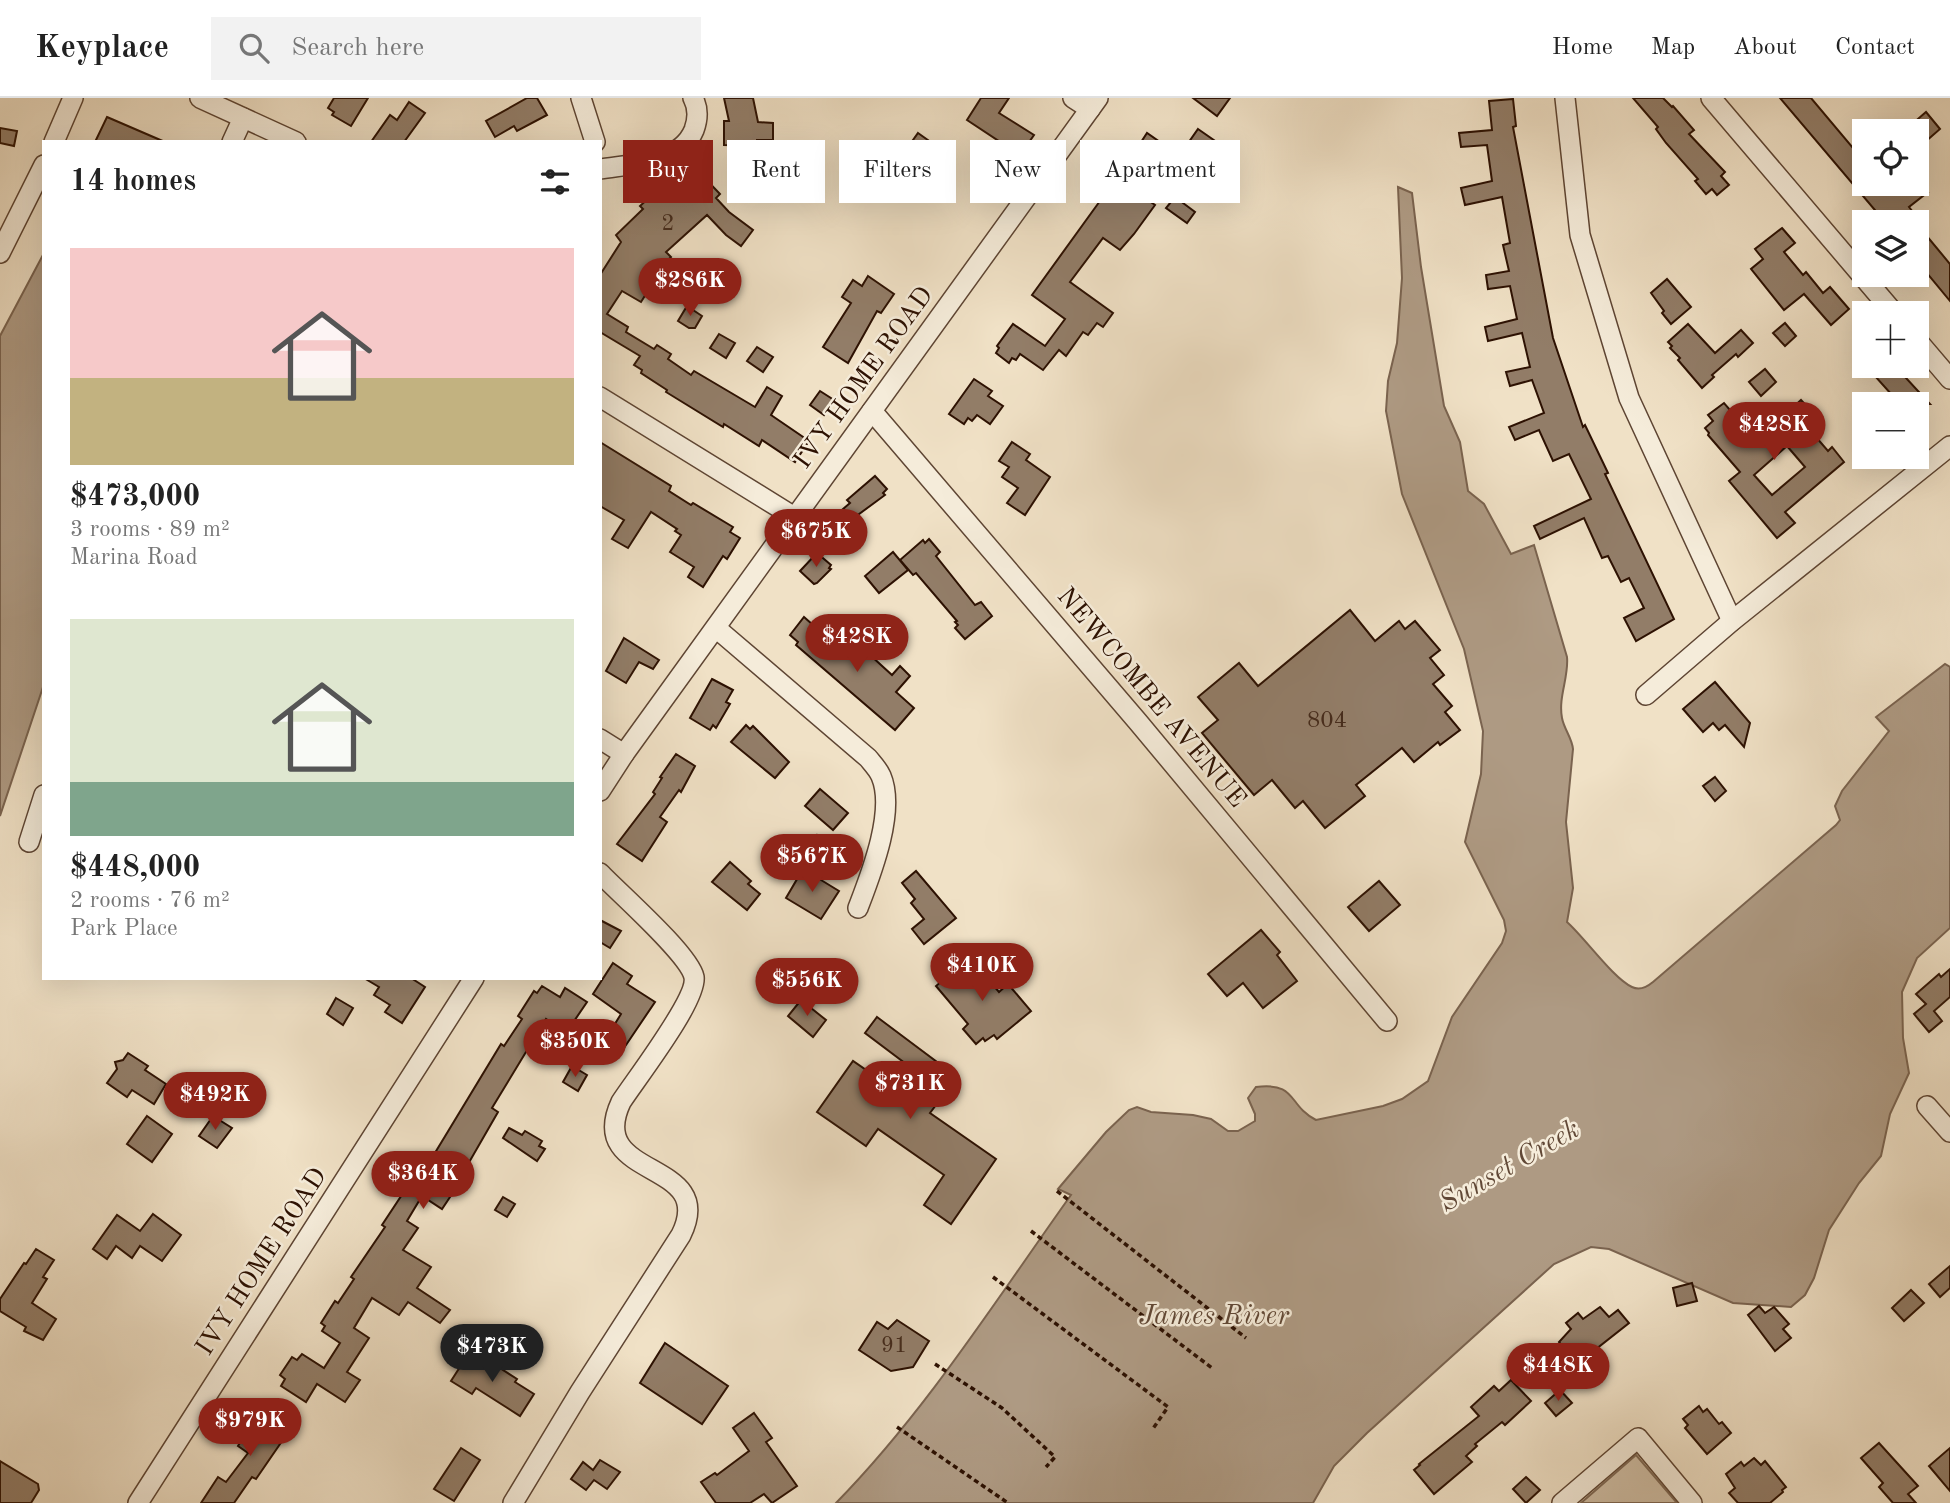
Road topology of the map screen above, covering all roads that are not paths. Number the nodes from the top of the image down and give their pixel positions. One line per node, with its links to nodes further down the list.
1 (73, 98): 10 (street)
2 (200, 98): 9 (street)
3 (581, 98): 13 (street)
4 (693, 98): 15 (street)
5 (1073, 98): 8 (street)
6 (1564, 98): 24 (street)
7 (1711, 98): 17 (street)
8 (1094, 104): 21 (street, IVY HOME ROAD)
9 (243, 118): 11 (street); 12 (street)
10 (55, 140)
11 (233, 140)
12 (292, 140)
13 (594, 140)
14 (42, 169): 16 (street)
15 (602, 169)
16 (0, 253)
17 (1884, 301)
18 (1929, 354): 19 (street)
19 (1950, 379)
20 (602, 398): 23 (street)
21 (872, 411): 23 (street, IVY HOME ROAD); 35 (street, NEWCOMBE AVENUE)
22 (1950, 446): 24 (street)
23 (796, 518): 25 (street, IVY HOME ROAD)
24 (1732, 621): 26 (street)
25 (716, 628): 28 (street, IVY HOME ROAD); 33 (street)
26 (1646, 695)
27 (602, 740): 28 (street)
28 (624, 754): 29 (street, IVY HOME ROAD)
29 (602, 788)
30 (42, 801): 31 (street)
31 (29, 842)
32 (602, 875): 39 (street)
33 (858, 908)
34 (473, 980): 38 (street, IVY HOME ROAD)
35 (1387, 1021)
36 (1927, 1106): 37 (street)
37 (1950, 1132)
38 (138, 1503)
39 (513, 1503)
40 (1562, 1503): 41 (street)
41 (1692, 1503)

